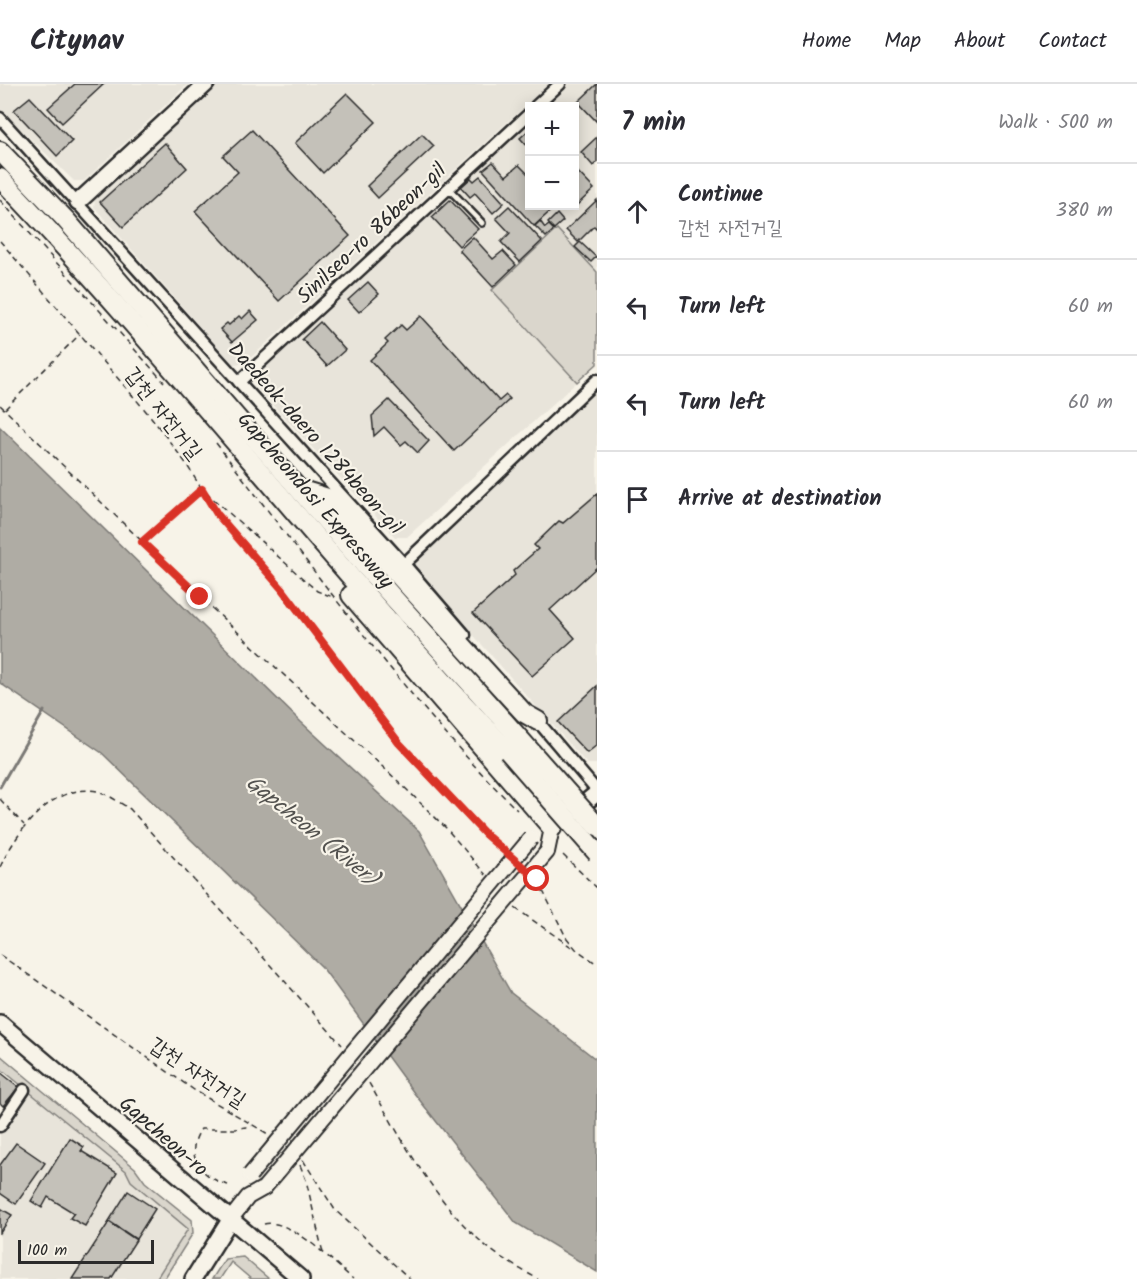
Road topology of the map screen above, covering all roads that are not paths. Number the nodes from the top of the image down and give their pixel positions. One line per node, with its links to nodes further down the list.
1 (206, 84): 9 (main road)
2 (560, 84): 3 (street)
3 (540, 102)
4 (525, 117): 8 (street, Sinilseo-ro 86beon-gil)
5 (0, 118): 9 (street, Daedeok-daero 1284beon-gil)
6 (0, 151): 13 (highway, Gapcheondosi Expressway)
7 (0, 178): 14 (highway, Gapcheondosi Expressway)
8 (448, 188): 10 (lane); 12 (street, Sinilseo-ro 86beon-gil)
9 (78, 202): 12 (street, Daedeok-daero 1284beon-gil)
10 (482, 223)
11 (597, 380): 15 (street)
12 (238, 382): 15 (street, Daedeok-daero 1284beon-gil)
13 (299, 489): 16 (highway); 17 (highway, Gapcheondosi Expressway)
14 (296, 512): 17 (highway, Gapcheondosi Expressway); 20 (highway)
15 (404, 564): 16 (street, Daedeok-daero 1284beon-gil)
16 (537, 721): 18 (street, Daedeok-daero 1284beon-gil)
17 (514, 745): 19 (highway, Gapcheondosi Expressway, bridge); 21 (highway, Gapcheondosi Expressway, bridge)
18 (597, 792): 20 (main road)
19 (597, 826)
20 (552, 828): 25 (street, bridge); 25 (street, bridge)
21 (597, 853)
22 (0, 1023): 26 (main road, Gapcheon-ro)
23 (24, 1090): 24 (street)
24 (0, 1126)
25 (248, 1197): 26 (street)
26 (230, 1220): 27 (main road); 28 (main road, Gapcheon-ro)
27 (193, 1279)
28 (301, 1279)

